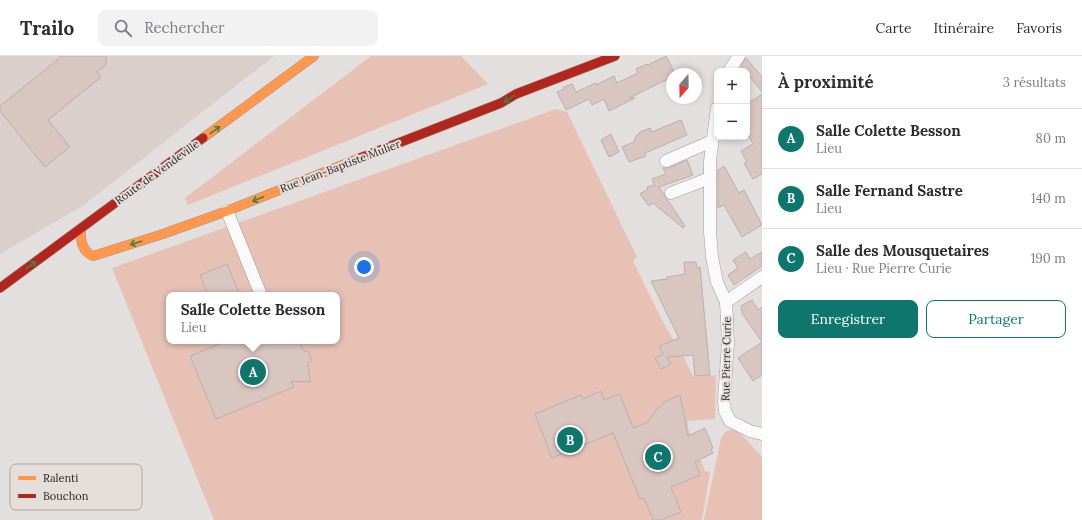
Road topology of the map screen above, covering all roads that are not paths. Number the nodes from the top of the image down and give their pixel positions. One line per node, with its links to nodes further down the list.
1 (314, 56): 11 (street, Route de Vendeville, one-way to 1)
2 (615, 56): 10 (street, Rue Jean-Baptiste Mulier, one-way to 10)
3 (739, 56): 4 (street)
4 (731, 68)
5 (714, 128): 6 (street, Rue Pierre Curie)
6 (712, 141): 7 (street); 8 (street, Rue Pierre Curie)
7 (666, 161)
8 (710, 178): 9 (street); 15 (street, Rue Pierre Curie)
9 (671, 193)
10 (227, 211): 11 (street, Rue Jean-Baptiste Mulier, one-way to 11); 14 (street)
11 (81, 228): 13 (street, Route de Vendeville, one-way to 11)
12 (762, 277): 15 (street)
13 (0, 288)
14 (260, 292)
15 (726, 302): 16 (street, Rue Pierre Curie)
16 (762, 434)

